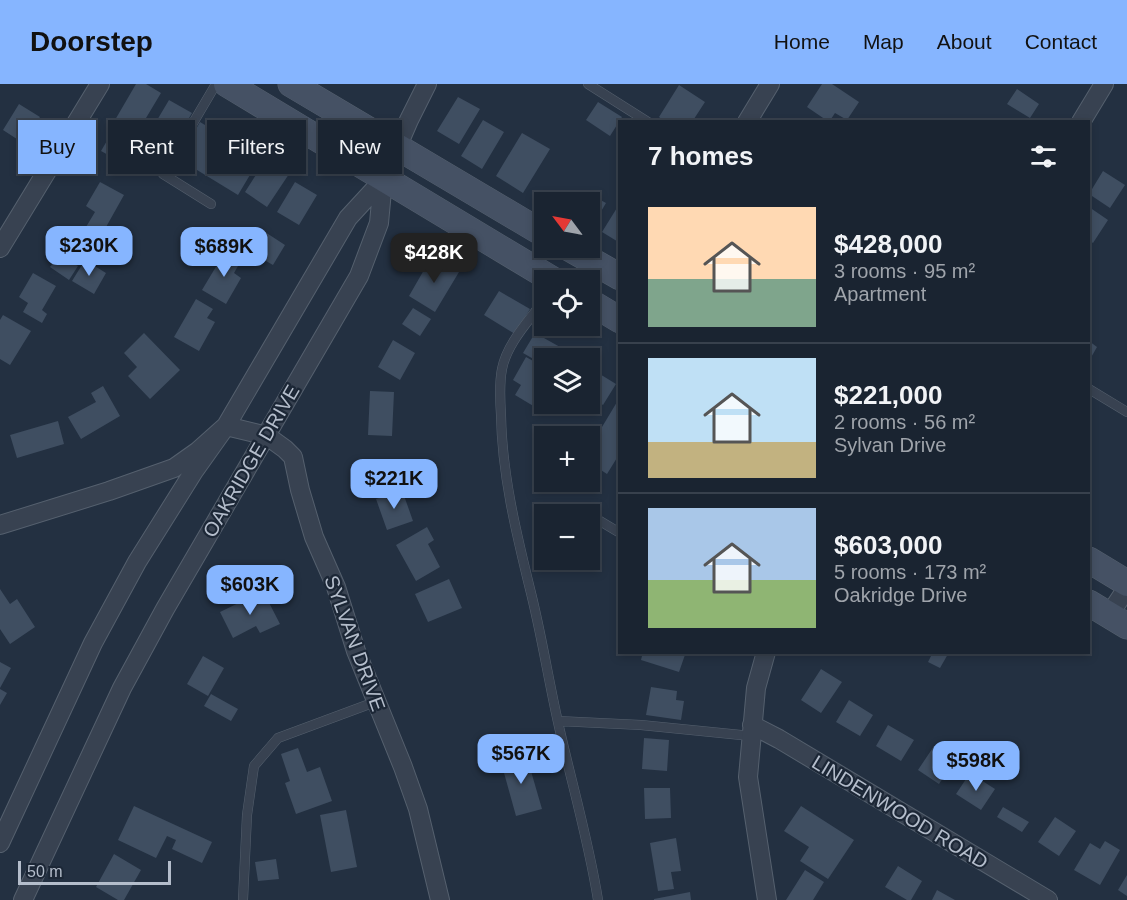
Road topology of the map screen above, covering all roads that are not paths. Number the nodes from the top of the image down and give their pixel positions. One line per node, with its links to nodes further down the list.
1 (100, 84): 19 (street)
2 (216, 84): 17 (lane)
3 (227, 84): 16 (main road)
4 (291, 84): 9 (main road)
5 (428, 84): 13 (street, OAKRIDGE DRIVE)
6 (588, 84): 10 (lane)
7 (770, 84): 11 (street)
8 (1104, 84): 12 (street)
9 (350, 120)
10 (645, 120)
11 (748, 120)
12 (1082, 120)
13 (402, 136)
14 (402, 151): 18 (main road)
15 (385, 174): 16 (street, OAKRIDGE DRIVE)
16 (383, 180): 21 (main road); 28 (street, OAKRIDGE DRIVE); 29 (street, OAKRIDGE DRIVE)
17 (212, 204)
18 (534, 228)
19 (0, 248)
20 (587, 258): 22 (main road)
21 (536, 270)
22 (618, 276)
23 (600, 308): 25 (main road)
24 (534, 314): 39 (lane)
25 (618, 319)
26 (1090, 390): 27 (lane)
27 (1127, 412)
28 (226, 426): 29 (street, SYLVAN DRIVE); 31 (street); 41 (street, OAKRIDGE DRIVE)
29 (267, 436): 38 (street, SYLVAN DRIVE); 42 (street, OAKRIDGE DRIVE)
30 (600, 521): 32 (lane)
31 (0, 525)
32 (618, 532)
33 (1090, 561): 34 (main road)
34 (1127, 583)
35 (1127, 588): 36 (street)
36 (1108, 615)
37 (765, 654): 40 (street)
38 (375, 702): 43 (lane); 44 (street, SYLVAN DRIVE)
39 (558, 721): 40 (lane); 45 (lane)
40 (751, 731): 46 (street); 47 (street, LINDENWOOD ROAD)
41 (0, 843)
42 (23, 900)
43 (243, 900)
44 (440, 900)
45 (598, 900)
46 (767, 900)
47 (1048, 900)

